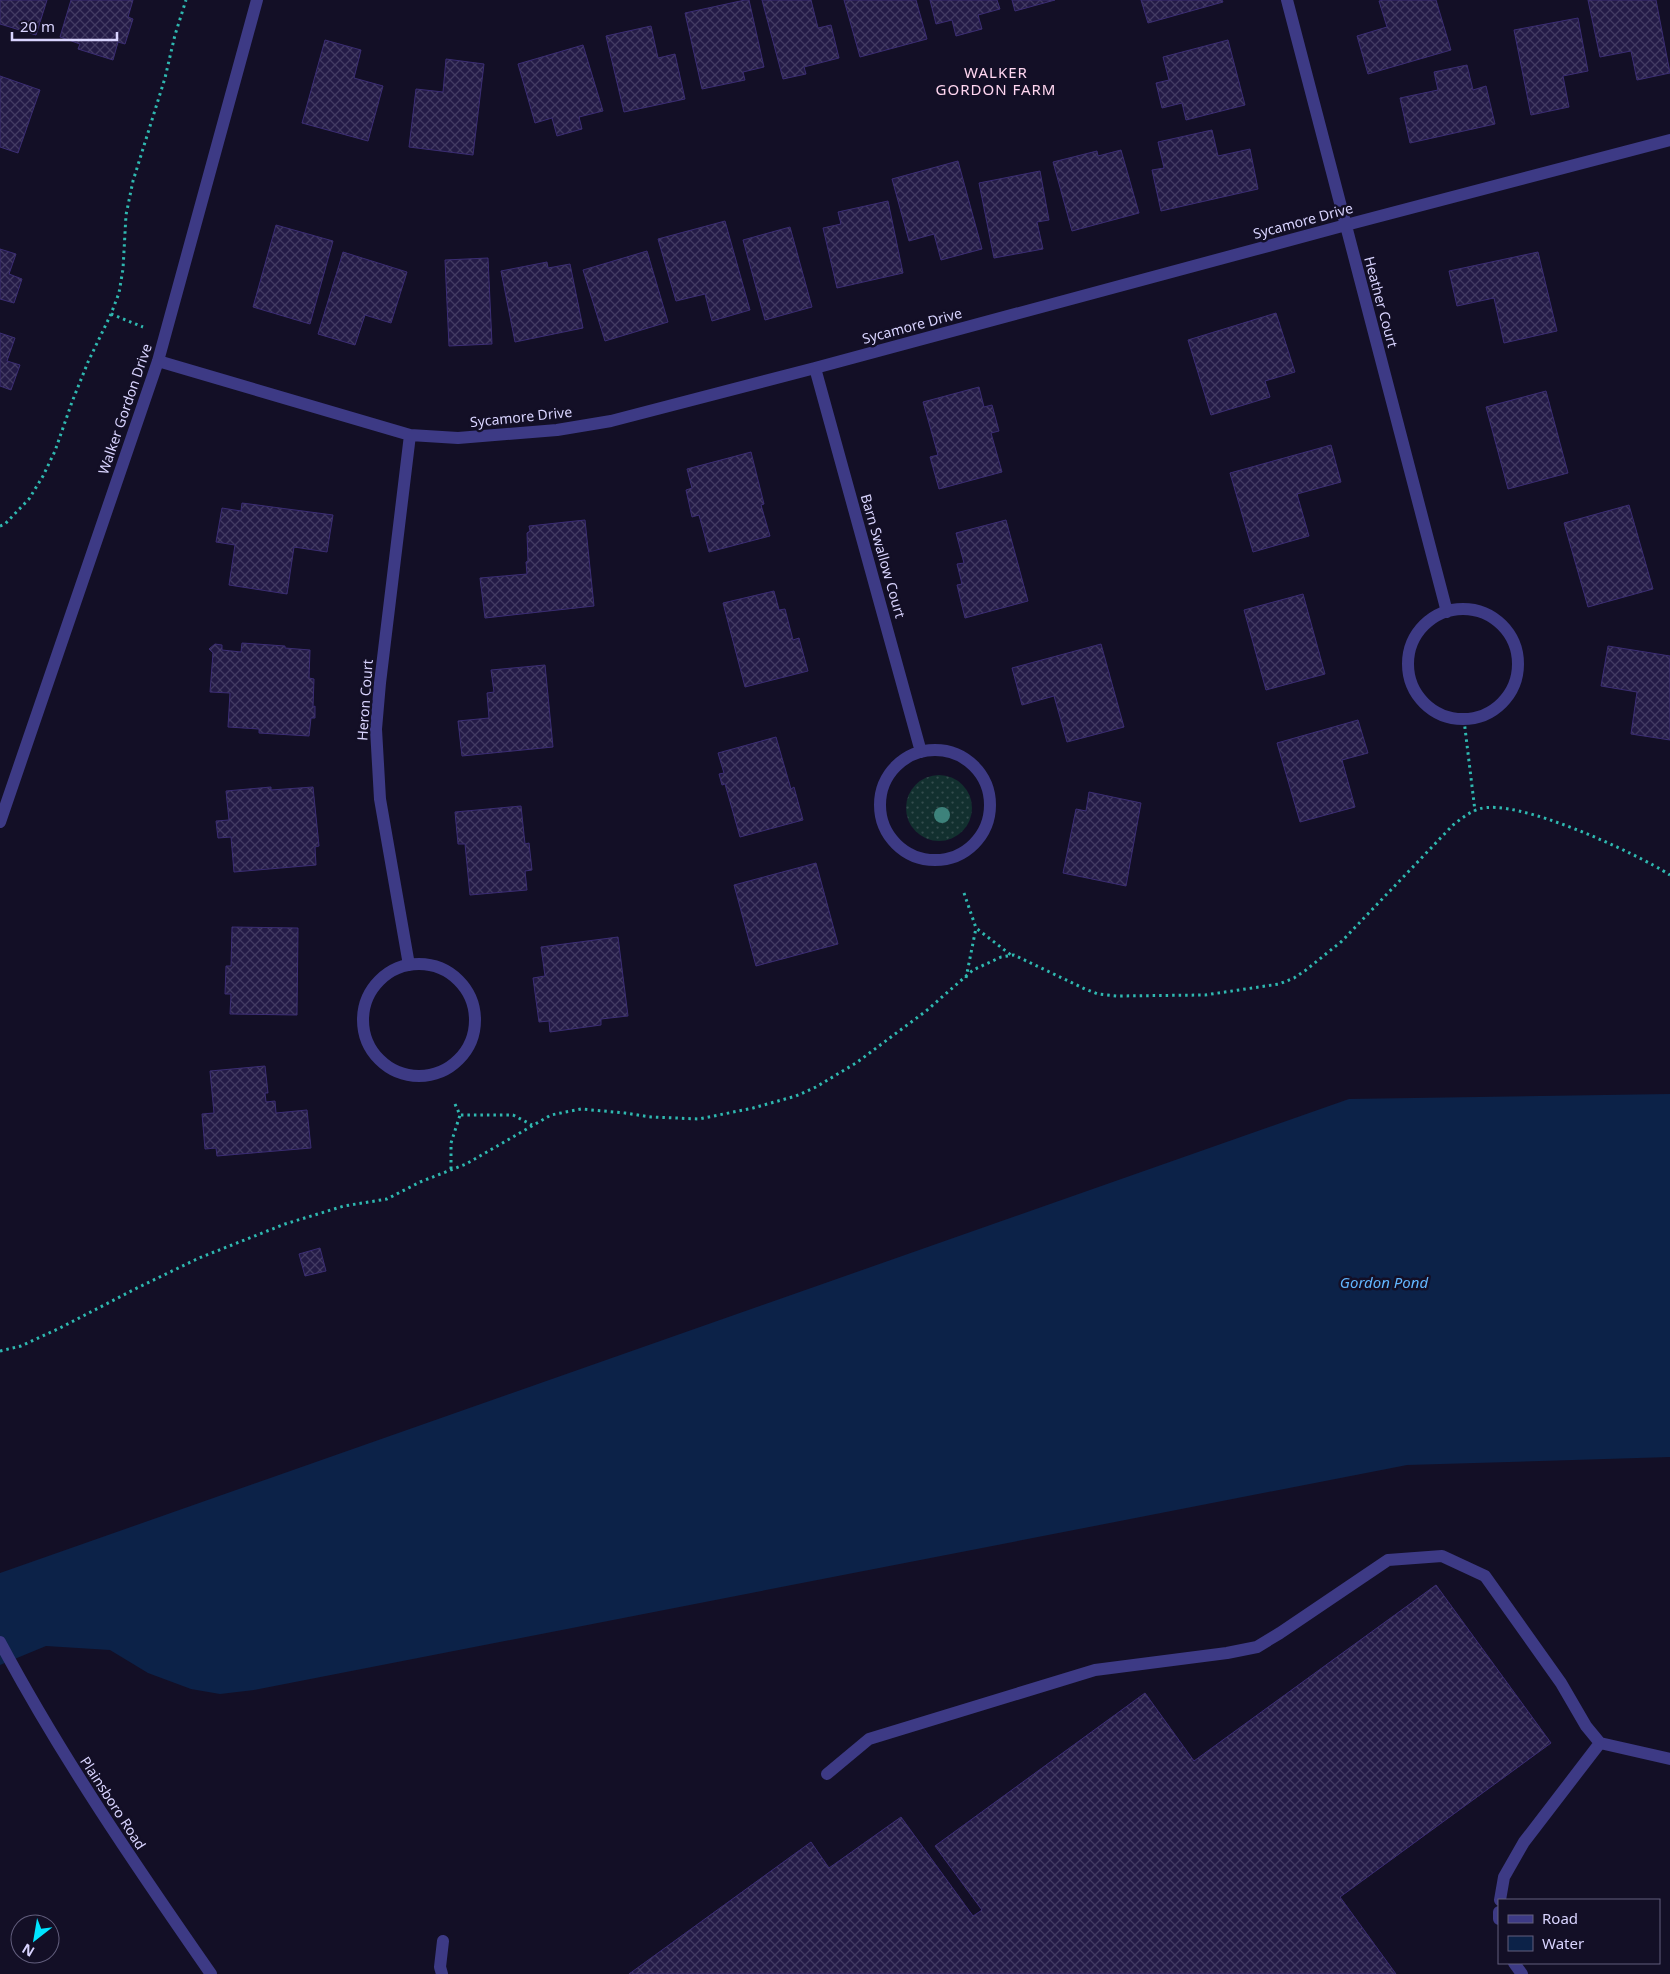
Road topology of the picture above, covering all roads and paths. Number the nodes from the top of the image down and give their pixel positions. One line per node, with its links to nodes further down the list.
1 (186, 0): 6 (path)
2 (257, 0): 7 (street, Walker Gordon Drive)
3 (1287, 0): 5 (street, Heather Court)
4 (1670, 140): 5 (street, Sycamore Drive)
5 (1346, 225): 9 (street, Sycamore Drive); 12 (street, Heather Court)
6 (111, 314): 7 (path); 11 (path)
7 (165, 335): 8 (street, Walker Gordon Drive)
8 (158, 361): 10 (street, Sycamore Drive); 16 (street, Walker Gordon Drive)
9 (815, 368): 10 (street, Sycamore Drive); 14 (street, Barn Swallow Court)
10 (410, 435): 21 (street, Heron Court)
11 (0, 526)
12 (1447, 612): 13 (street); 13 (street)
13 (1464, 720): 15 (path)
14 (922, 752): 14 (street)
15 (1475, 811): 17 (path); 20 (path)
16 (0, 822)
17 (1670, 875)
18 (964, 893): 19 (path)
19 (976, 928): 20 (path); 22 (path)
20 (1011, 955): 22 (path)
21 (409, 965): 21 (street)
22 (966, 978): 25 (path)
23 (455, 1104): 24 (path)
24 (460, 1115): 25 (path); 26 (path)
25 (532, 1125): 26 (path)
26 (451, 1169): 27 (path)
27 (0, 1350)
28 (0, 1642): 34 (street, Plainsboro Road)
29 (1600, 1743): 30 (street); 31 (street); 32 (street)
30 (1670, 1759)
31 (826, 1774)
32 (1500, 1899)
33 (443, 1941): 35 (street)
34 (211, 1974)
35 (442, 1974)

